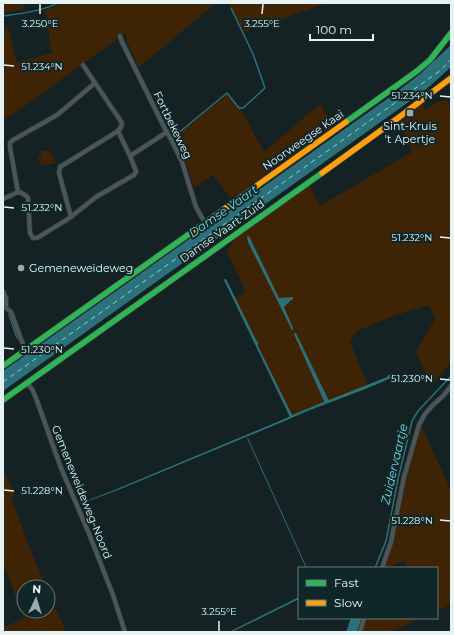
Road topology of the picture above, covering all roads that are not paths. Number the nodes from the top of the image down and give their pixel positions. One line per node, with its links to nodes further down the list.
1 (451, 34): 12 (street, Noorweegse Kaai)
2 (120, 36): 7 (street, Fortbekeweg)
3 (82, 65): 5 (street)
4 (450, 81): 16 (street, Damse Vaart-Zuid)
5 (95, 83): 6 (street); 9 (street)
6 (118, 131): 8 (street); 11 (street)
7 (167, 132): 8 (street); 12 (street, Fortbekeweg)
8 (130, 156): 11 (street)
9 (18, 192): 10 (street); 11 (street)
10 (3, 199)
11 (71, 217)
12 (205, 223): 14 (street, Noorweegse Kaai)
13 (3, 291): 14 (street)
14 (25, 350): 15 (street, Noorweegse Kaai)
15 (3, 366)
16 (27, 383): 18 (street, Damse Vaart-Zuid); 21 (street, Gemeneweideweg-Noord)
17 (451, 386): 19 (street)
18 (3, 400)
19 (382, 567)
20 (364, 619): 22 (street)
21 (125, 632)
22 (360, 632)

